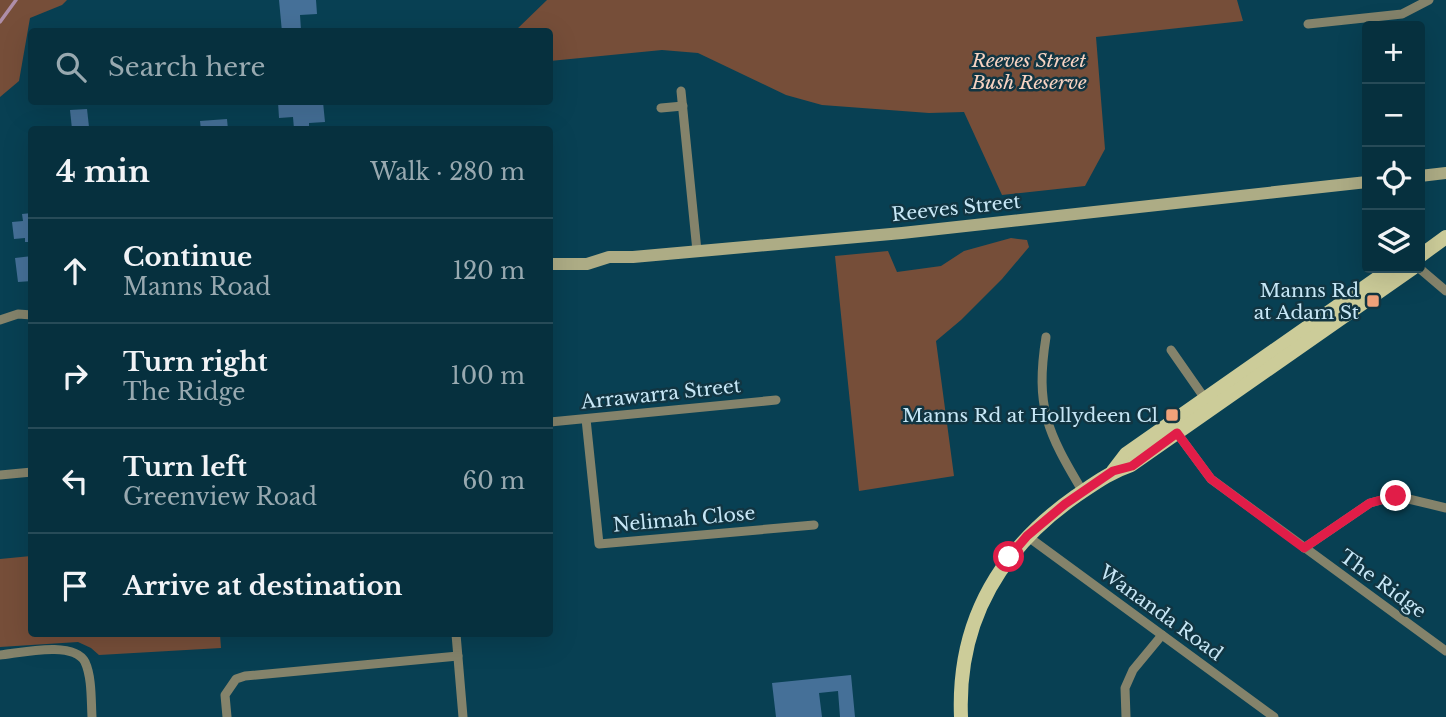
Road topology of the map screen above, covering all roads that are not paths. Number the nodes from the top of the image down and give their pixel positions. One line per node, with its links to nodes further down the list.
1 (1429, 0): 2 (street)
2 (1308, 24)
3 (681, 91): 4 (street)
4 (683, 106): 5 (street); 13 (street)
5 (661, 108)
6 (1446, 173): 7 (street)
7 (1425, 175)
8 (1362, 183): 13 (street, Reeves Street)
9 (1446, 230): 12 (main road)
10 (1446, 237): 14 (main road)
11 (1446, 244): 15 (main road)
12 (1425, 245)
13 (697, 251): 16 (street, Reeves Street)
14 (1425, 253)
15 (1425, 260)
16 (553, 264)
17 (1425, 271): 22 (street)
18 (1385, 273): 21 (main road)
19 (1395, 273): 21 (main road)
20 (1405, 273): 28 (main road)
21 (1359, 291): 28 (main road)
22 (1446, 291)
23 (28, 315): 24 (street)
24 (0, 320)
25 (1046, 337): 35 (street)
26 (1171, 350): 28 (street)
27 (776, 400): 29 (street, Arrawarra Street)
28 (1209, 404): 31 (main road); 32 (main road)
29 (586, 419): 30 (street, Arrawarra Street); 37 (street, Nelimah Close)
30 (553, 422)
31 (1177, 433): 32 (main road); 39 (street, The Ridge)
32 (1113, 471): 35 (main road)
33 (28, 472): 34 (street)
34 (0, 475)
35 (1083, 492): 38 (main road)
36 (1446, 508): 39 (street)
37 (814, 525)
38 (1027, 536): 40 (street, Wananda Road); 48 (main road)
39 (1304, 548): 42 (street, The Ridge)
40 (1162, 635): 49 (street); 50 (street, Wananda Road)
41 (456, 637): 44 (street)
42 (1446, 651)
43 (0, 655): 45 (street)
44 (458, 656): 46 (street); 47 (street)
45 (92, 717)
46 (227, 717)
47 (463, 717)
48 (961, 717)
49 (1126, 717)
50 (1274, 717)

